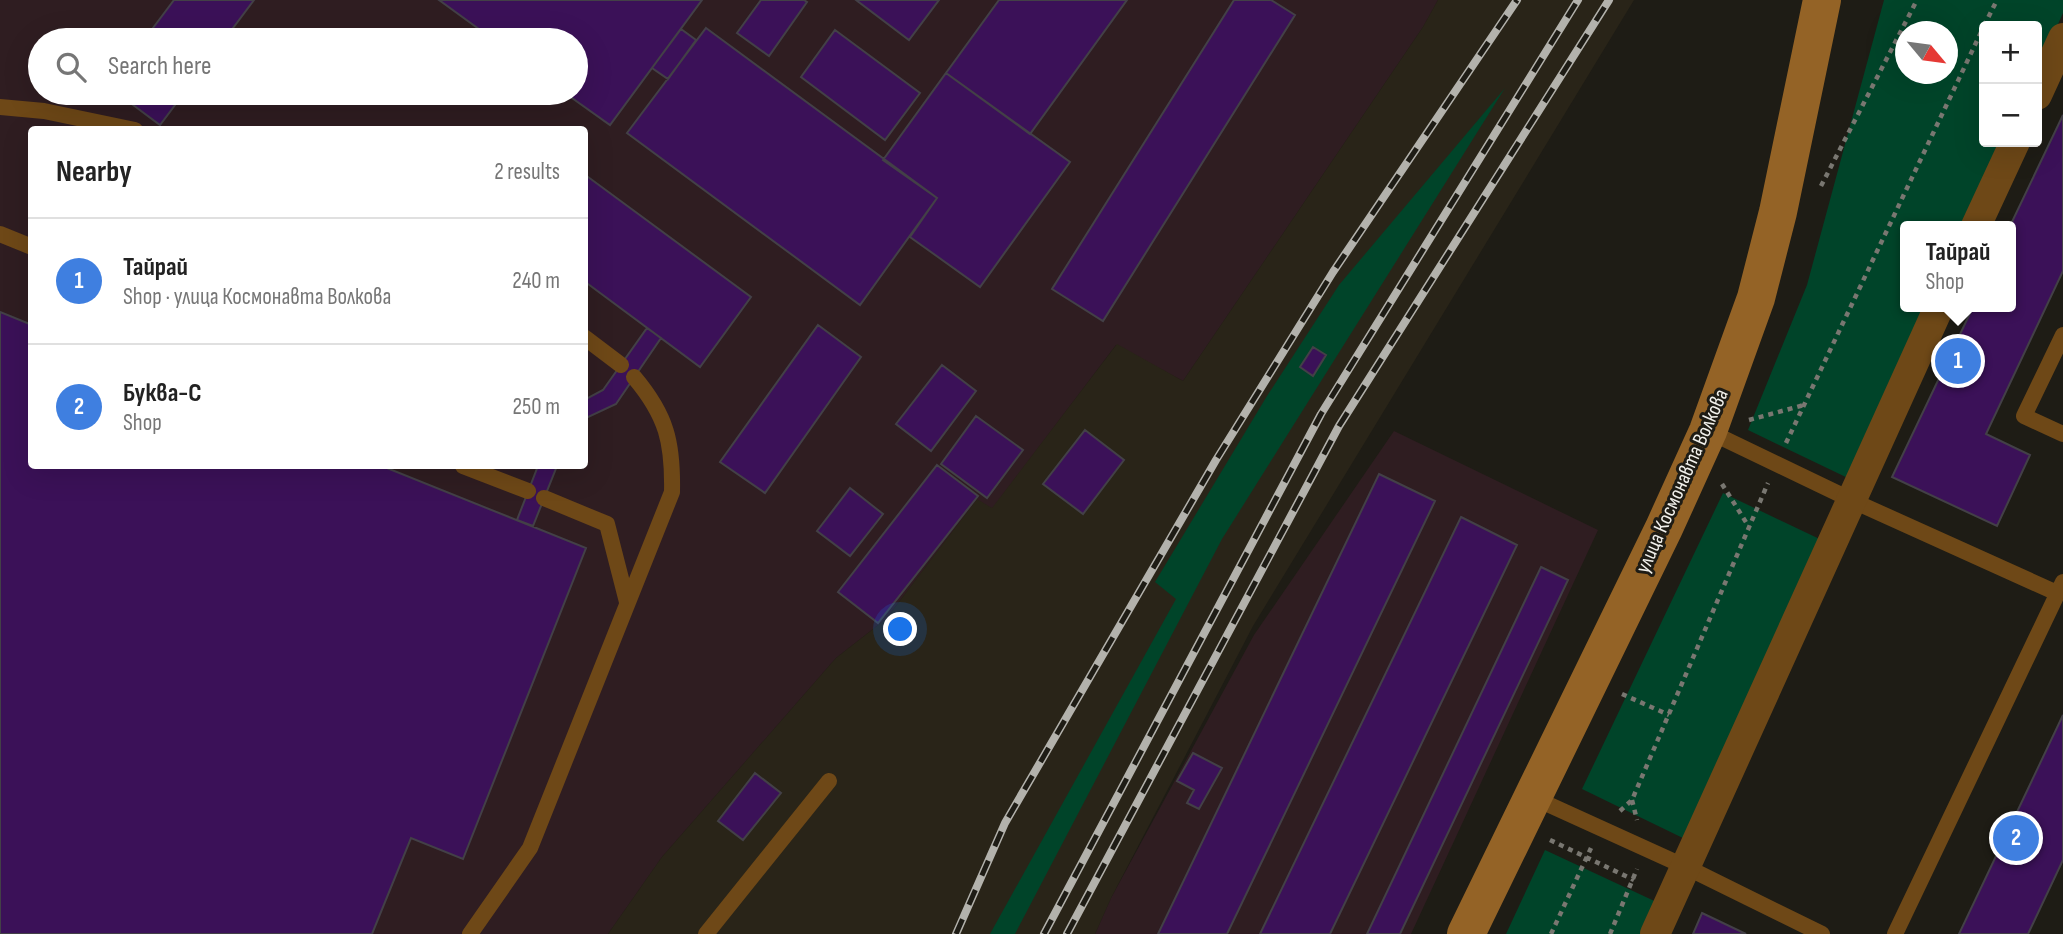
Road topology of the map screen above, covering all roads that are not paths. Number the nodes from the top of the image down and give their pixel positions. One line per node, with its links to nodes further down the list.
1 (1822, 0): 15 (main road, улица Космонавта Волкова)
2 (2063, 38): 3 (street)
3 (2042, 84)
4 (0, 107): 5 (lane)
5 (116, 126)
6 (2013, 147): 7 (street)
7 (1978, 221)
8 (0, 234): 9 (lane)
9 (28, 245)
10 (1937, 312): 20 (street)
11 (2063, 335): 16 (lane)
12 (588, 340): 13 (lane)
13 (621, 365)
14 (634, 377): 22 (lane)
15 (1726, 426): 20 (lane); 24 (main road, улица Космонавта Волкова)
16 (2063, 435)
17 (471, 469): 18 (lane)
18 (528, 491)
19 (544, 498): 22 (lane)
20 (1850, 500): 21 (lane); 25 (street)
21 (2060, 588): 31 (lane)
22 (627, 602): 26 (lane)
23 (829, 781): 27 (lane)
24 (1532, 797): 25 (lane); 28 (main road, улица Космонавта Волкова)
25 (1686, 867): 29 (street); 30 (lane)
26 (470, 934)
27 (706, 934)
28 (1466, 934)
29 (1655, 934)
30 (1822, 934)
31 (1895, 934)

